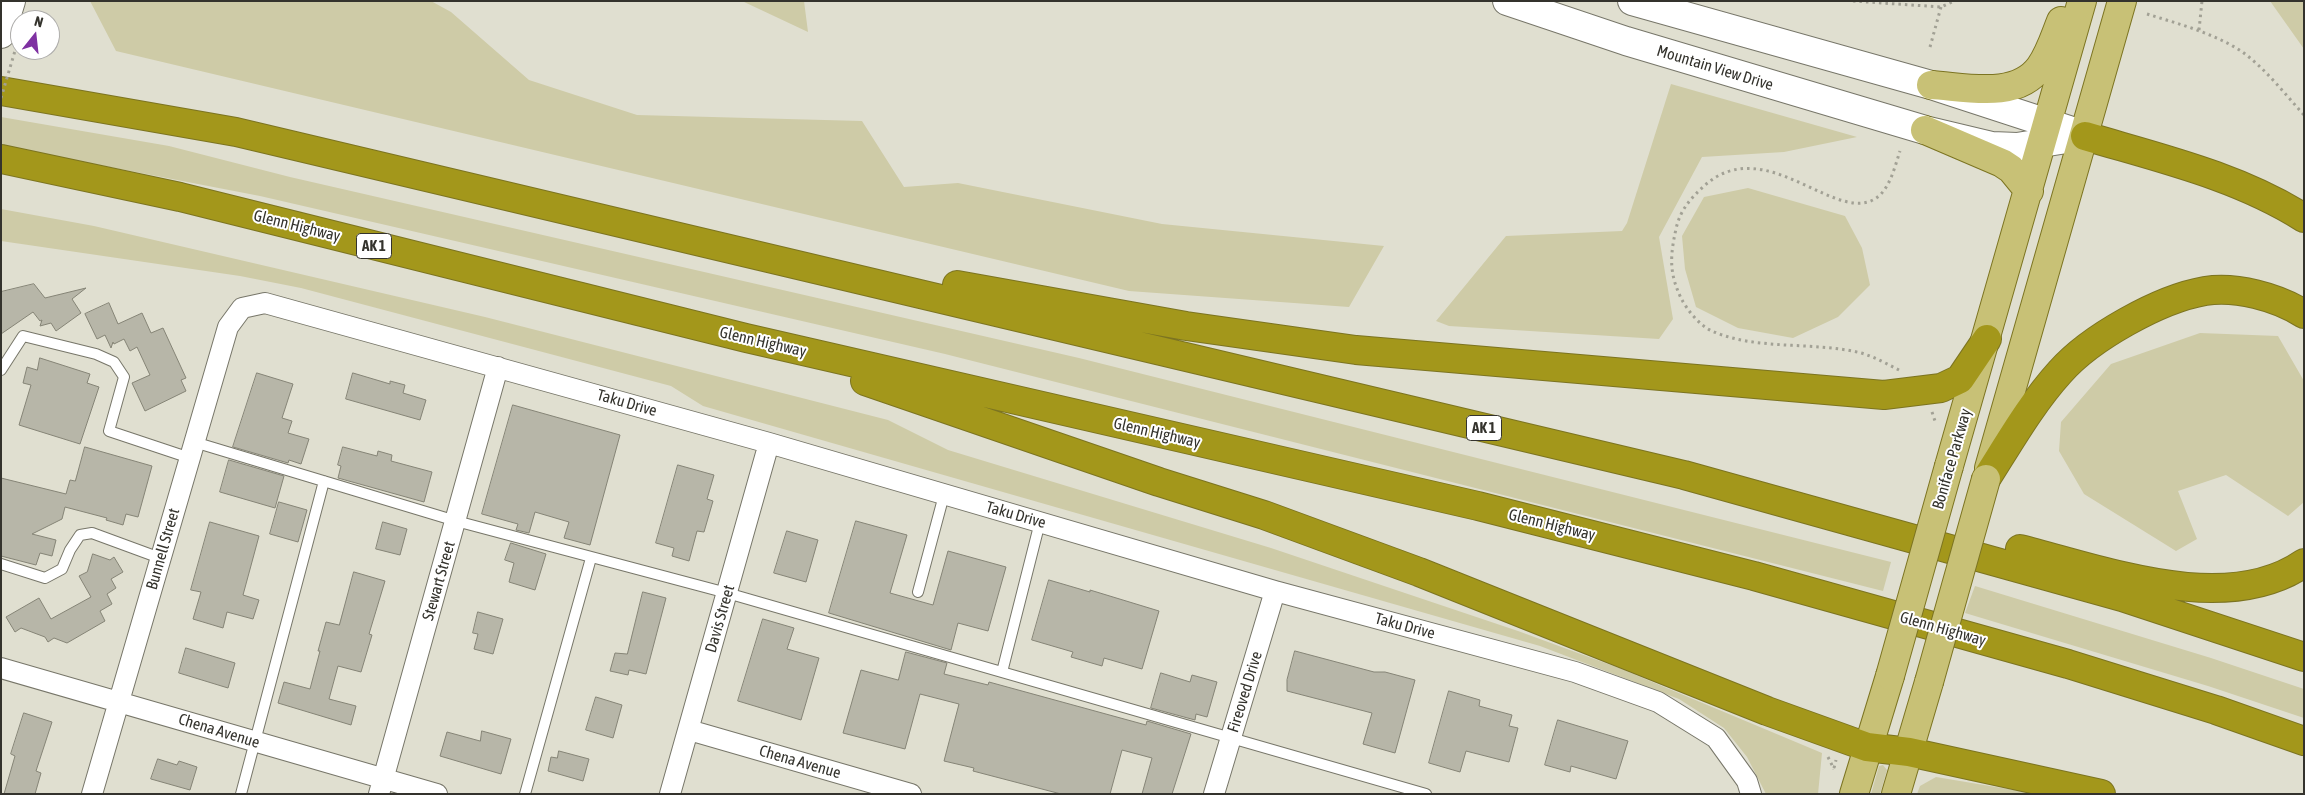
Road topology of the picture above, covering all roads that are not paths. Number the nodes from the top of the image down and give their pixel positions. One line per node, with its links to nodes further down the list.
1 (1507, 1): 8 (street, Mountain View Drive)
2 (1632, 1): 6 (street)
3 (2069, 1): 6 (main road)
4 (2082, 1): 9 (main road, Boniface Parkway)
5 (2122, 1): 10 (main road)
6 (1931, 85): 9 (street)
7 (1, 90): 14 (highway, AK 1)
8 (1925, 130): 9 (street, Mountain View Drive); 12 (main road)
9 (2044, 134): 10 (street, Mountain View Drive); 12 (main road, Boniface Parkway)
10 (2085, 136): 13 (highway); 24 (main road)
11 (1, 159): 17 (highway, Glenn Highway / AK 1)
12 (2029, 191): 18 (main road, Boniface Parkway)
13 (2304, 218)
14 (656, 232): 18 (highway); 23 (highway, AK 1)
15 (242, 308): 19 (street, Taku Drive); 22 (street, Bunnell Street)
16 (2304, 314): 24 (highway)
17 (746, 338): 42 (highway, Glenn Highway / AK 1); 44 (highway)
18 (1987, 339): 44 (main road, Boniface Parkway, bridge)
19 (498, 367): 21 (street, Taku Drive); 27 (street, Stewart Street)
20 (1, 370): 22 (lane)
21 (769, 443): 26 (street, Taku Drive); 35 (street, Davis Street)
22 (192, 450): 25 (lane); 29 (street, Bunnell Street)
23 (1684, 475): 31 (highway); 36 (highway, AK 1)
24 (1986, 479): 45 (main road, bridge)
25 (324, 481): 27 (lane); 43 (lane)
26 (944, 495): 28 (street, Taku Drive); 34 (lane)
27 (456, 521): 30 (lane); 47 (street, Stewart Street)
28 (1040, 522): 33 (street, Taku Drive); 38 (lane)
29 (160, 558): 32 (lane); 39 (street, Bunnell Street)
30 (591, 558): 35 (lane); 51 (lane)
31 (2304, 563)
32 (1, 564)
33 (1275, 591): 41 (street, Fireoved Drive); 56 (street, Taku Drive)
34 (918, 592)
35 (727, 593): 38 (lane); 40 (street, Davis Street)
36 (2304, 656)
37 (1, 668): 39 (street, Chena Avenue)
38 (1002, 672): 41 (lane)
39 (118, 701): 43 (street, Chena Avenue); 48 (street, Bunnell Street)
40 (689, 730): 52 (street, Davis Street); 53 (street, Chena Avenue)
41 (1231, 737): 54 (street, Fireoved Drive); 55 (lane)
42 (2304, 741)
43 (256, 742): 47 (street, Chena Avenue); 49 (lane)
44 (1867, 747): 45 (highway); 46 (main road, Boniface Parkway)
45 (1909, 752): 57 (main road); 58 (highway)
46 (1844, 786)
47 (381, 787): 50 (street, Chena Avenue)
48 (92, 794)
49 (241, 794)
50 (436, 794)
51 (525, 794)
52 (670, 794)
53 (911, 794)
54 (1214, 794)
55 (1426, 794)
56 (1751, 794)
57 (1896, 794)
58 (2101, 794)

